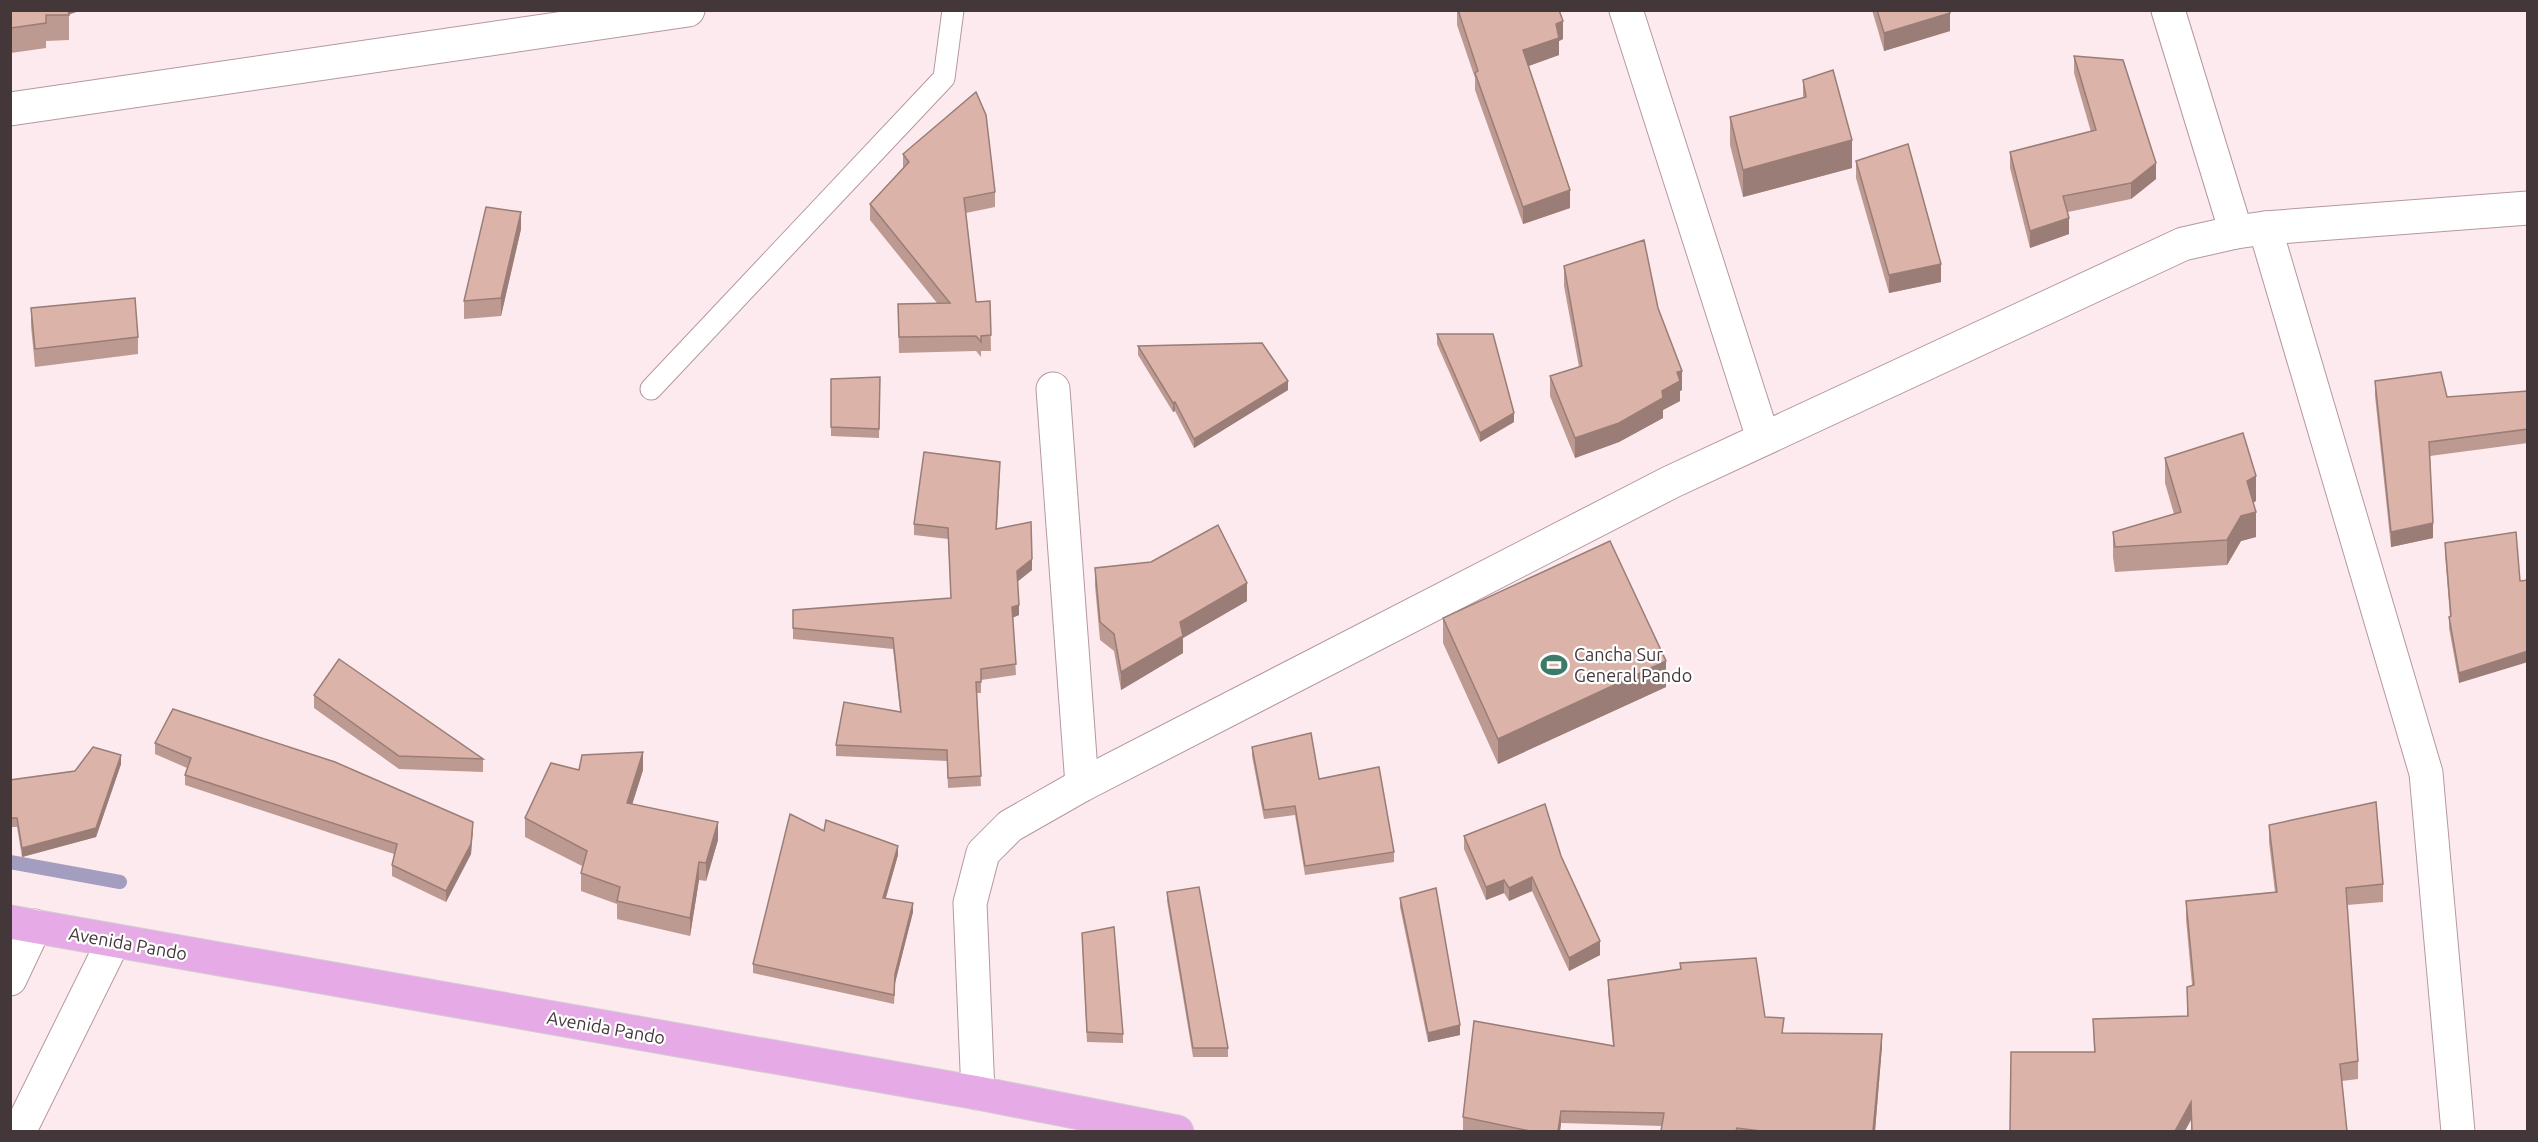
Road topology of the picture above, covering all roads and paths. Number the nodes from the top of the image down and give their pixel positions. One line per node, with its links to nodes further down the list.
1 (688, 10): 5 (street)
2 (952, 10): 8 (lane)
3 (1626, 10): 10 (street)
4 (2168, 10): 7 (street)
5 (10, 109)
6 (2528, 208): 7 (street)
7 (2251, 230): 10 (street); 18 (street)
8 (651, 389)
9 (1053, 389): 11 (street)
10 (1763, 438): 11 (street)
11 (1082, 786): 15 (street)
12 (23, 924): 13 (main road, Avenida Pando); 14 (street)
13 (113, 942): 15 (main road, Avenida Pando); 16 (street)
14 (10, 979)
15 (978, 1093): 17 (main road, Avenida Pando)
16 (19, 1131)
17 (1177, 1131)
18 (2458, 1131)

